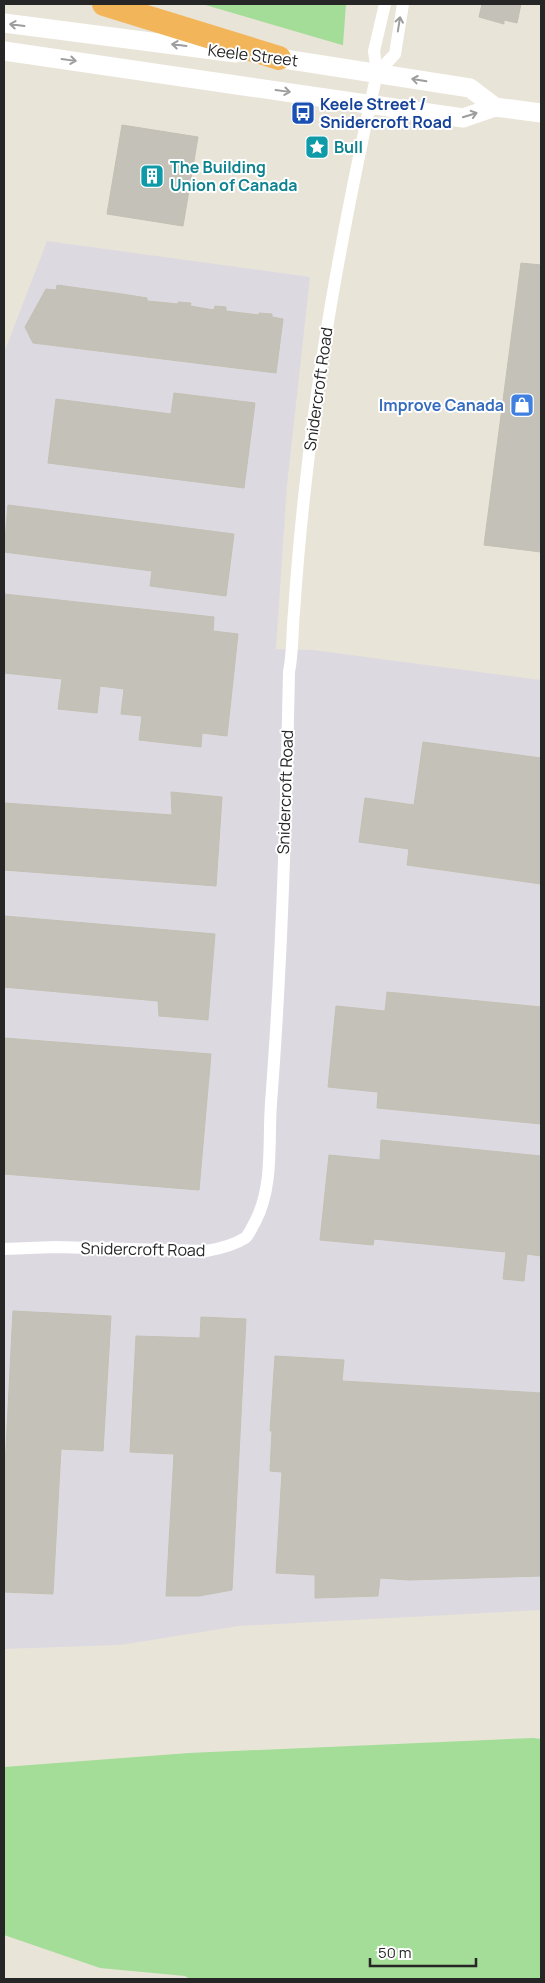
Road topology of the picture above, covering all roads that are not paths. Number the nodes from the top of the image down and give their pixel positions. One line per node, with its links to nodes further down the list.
1 (104, 4): 6 (highway)
2 (385, 4): 7 (street)
3 (403, 4): 7 (street, one-way to 3)
4 (4, 23): 6 (main road, Keele Street, one-way to 4)
5 (4, 51): 8 (main road, Keele Street, one-way to 8)
6 (279, 58): 7 (main road, Keele Street)
7 (377, 73): 8 (street, Snidercroft Road); 9 (main road, Keele Street, one-way to 7)
8 (370, 104): 9 (main road, Keele Street, one-way to 9); 11 (street, Snidercroft Road)
9 (495, 107): 10 (main road, Keele Street)
10 (541, 113)
11 (4, 1249)

